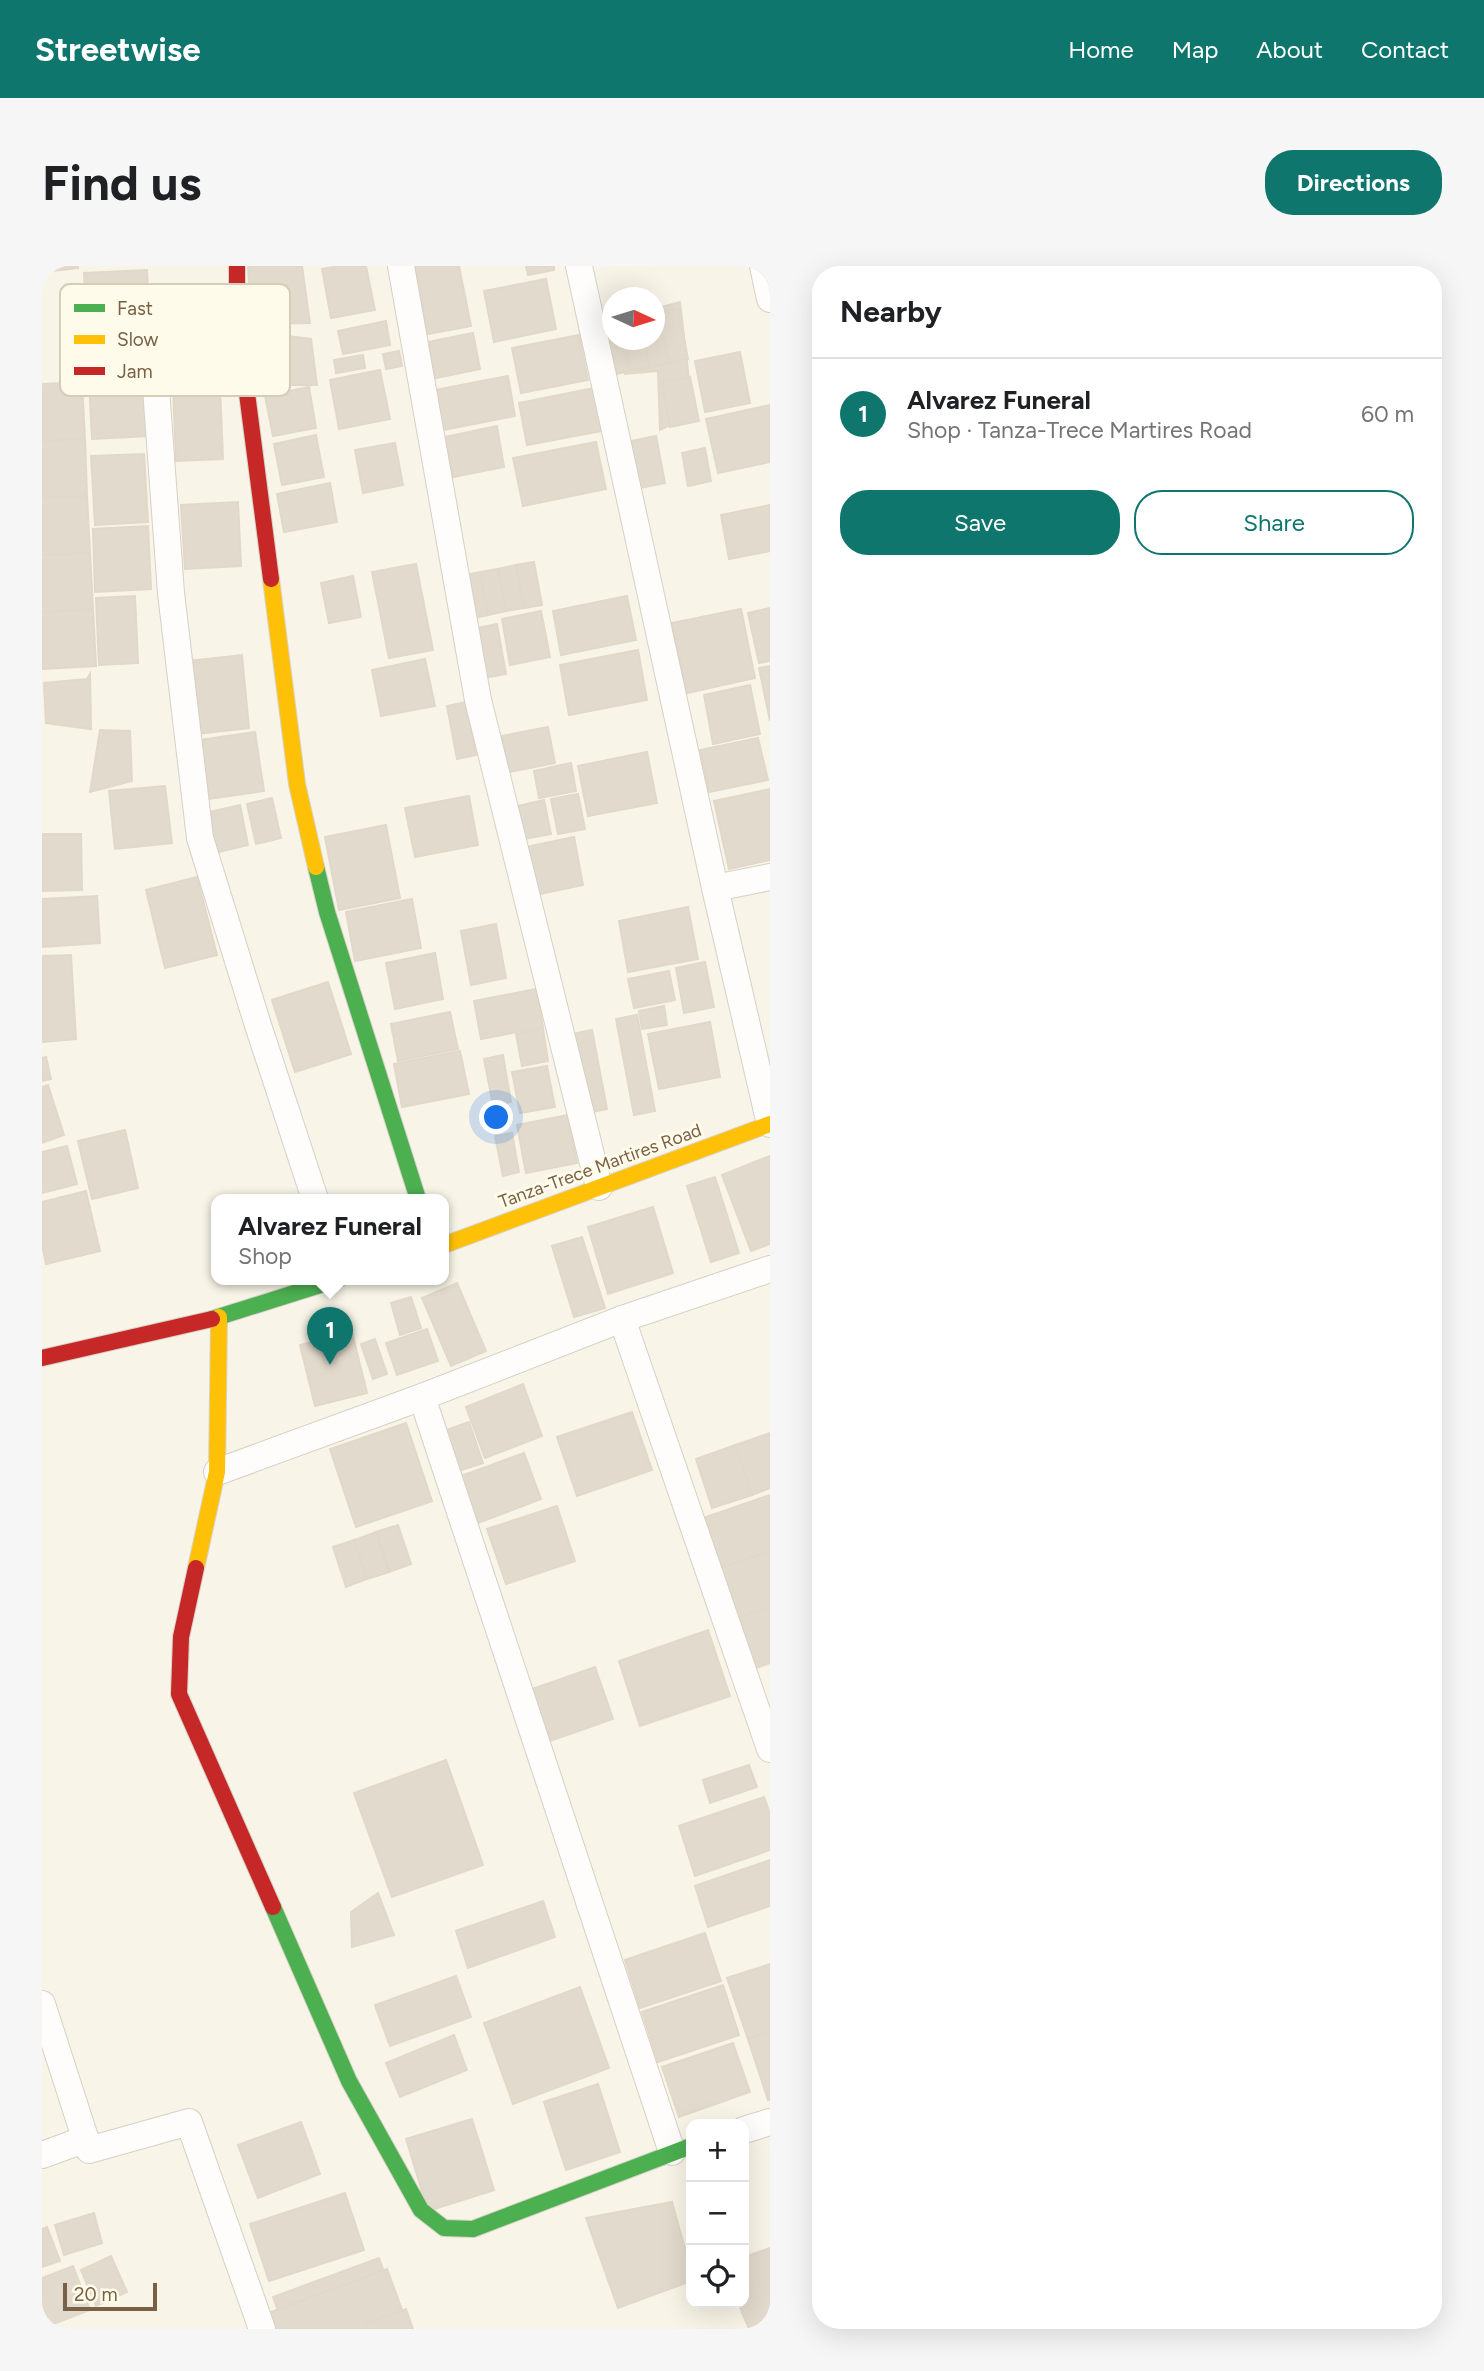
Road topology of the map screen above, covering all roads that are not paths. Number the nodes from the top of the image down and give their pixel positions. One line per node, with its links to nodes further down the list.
1 (237, 266): 5 (street)
2 (401, 266): 12 (street)
3 (579, 266): 10 (street)
4 (763, 266): 6 (street)
5 (237, 284)
6 (770, 299)
7 (157, 396): 13 (street)
8 (247, 396): 14 (street)
9 (770, 877): 10 (street)
10 (715, 888): 11 (street)
11 (770, 1124): 12 (street, Tanza-Trece Martires Road)
12 (599, 1187): 15 (street, Tanza-Trece Martires Road)
13 (313, 1194)
14 (416, 1194)
15 (449, 1243)
16 (770, 1269): 19 (street)
17 (320, 1285): 18 (street)
18 (219, 1317): 20 (street); 22 (street)
19 (622, 1319): 21 (street); 23 (street)
20 (42, 1358)
21 (422, 1397): 22 (street); 28 (street)
22 (217, 1472): 28 (street)
23 (770, 1749)
24 (42, 2004): 27 (street)
25 (770, 2122): 26 (street)
26 (749, 2128)
27 (86, 2138): 29 (street); 30 (street)
28 (681, 2149)
29 (42, 2155)
30 (262, 2329)

